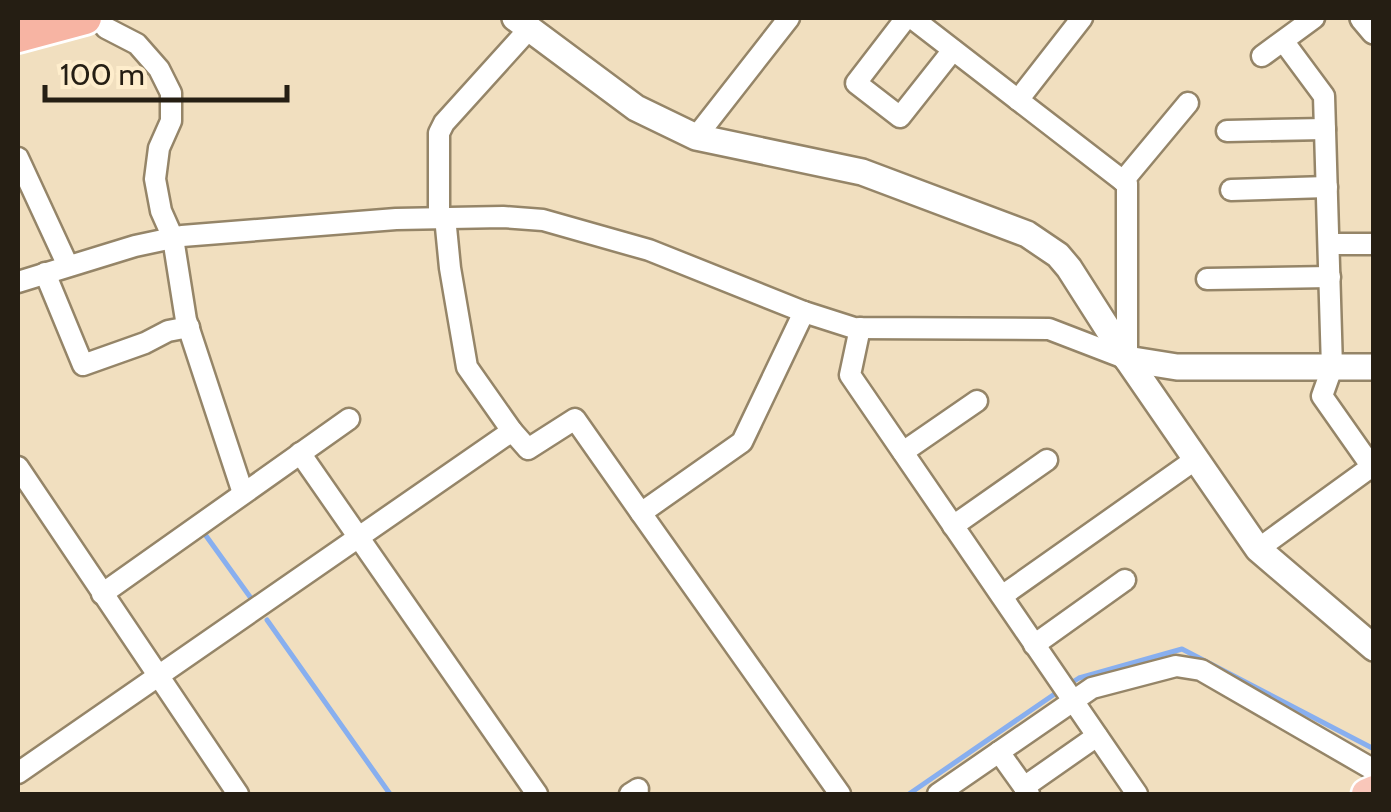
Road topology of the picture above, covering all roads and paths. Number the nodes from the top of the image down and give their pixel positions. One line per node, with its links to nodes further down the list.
1 (85, 18): 9 (highway)
2 (99, 18): 24 (street)
3 (788, 18): 18 (street)
4 (912, 18): 12 (street); 12 (street)
5 (1082, 18): 14 (street)
6 (1314, 18): 11 (street)
7 (1363, 18): 10 (street)
8 (522, 23): 18 (street); 23 (street)
9 (33, 31)
10 (1374, 31)
11 (1284, 42): 13 (street); 16 (street)
12 (953, 50): 14 (street)
13 (1262, 56)
14 (1018, 100): 20 (street)
15 (1188, 103): 20 (street)
16 (1325, 129): 17 (street); 21 (street)
17 (1227, 131)
18 (696, 136): 35 (street)
19 (18, 158): 27 (street)
20 (1123, 181): 35 (street)
21 (1327, 188): 22 (street); 25 (street)
22 (1231, 190)
23 (442, 217): 24 (street); 32 (street); 40 (street)
24 (173, 238): 27 (street); 33 (street)
25 (1328, 244): 26 (street); 29 (street)
26 (1374, 244)
27 (68, 266): 28 (street)
28 (44, 274): 31 (street); 33 (street)
29 (1330, 278): 30 (street); 37 (street)
30 (1206, 279)
31 (18, 282)
32 (804, 312): 34 (street); 48 (street)
33 (189, 327): 47 (street)
34 (860, 328): 35 (street); 41 (street)
35 (1127, 359): 37 (street); 43 (street)
36 (1374, 367): 37 (street)
37 (1332, 368): 46 (street)
38 (977, 401): 41 (street)
39 (349, 418): 42 (street)
40 (512, 431): 48 (street); 50 (street)
41 (903, 452): 49 (street)
42 (300, 453): 47 (street); 50 (street)
43 (1196, 459): 51 (street); 54 (street)
44 (1047, 460): 49 (street)
45 (18, 466): 53 (street)
46 (1372, 469): 51 (street)
47 (244, 493): 53 (street)
48 (641, 512): 67 (street)
49 (953, 526): 54 (street)
50 (358, 536): 57 (street); 66 (street)
51 (1258, 550): 56 (street)
52 (1125, 580): 55 (street)
53 (102, 594): 57 (street)
54 (1002, 596): 55 (street)
55 (1034, 644): 58 (street)
56 (1374, 648)
57 (158, 678): 62 (street); 65 (street)
58 (1066, 692): 59 (street); 60 (street); 61 (street)
59 (1097, 736): 63 (street); 69 (street)
60 (999, 752): 63 (street); 68 (street)
61 (1374, 770)
62 (18, 773)
63 (1026, 791)
64 (1374, 791): 70 (main road)
65 (238, 794)
66 (537, 794)
67 (840, 794)
68 (938, 794)
69 (1137, 794)
70 (1367, 794)

